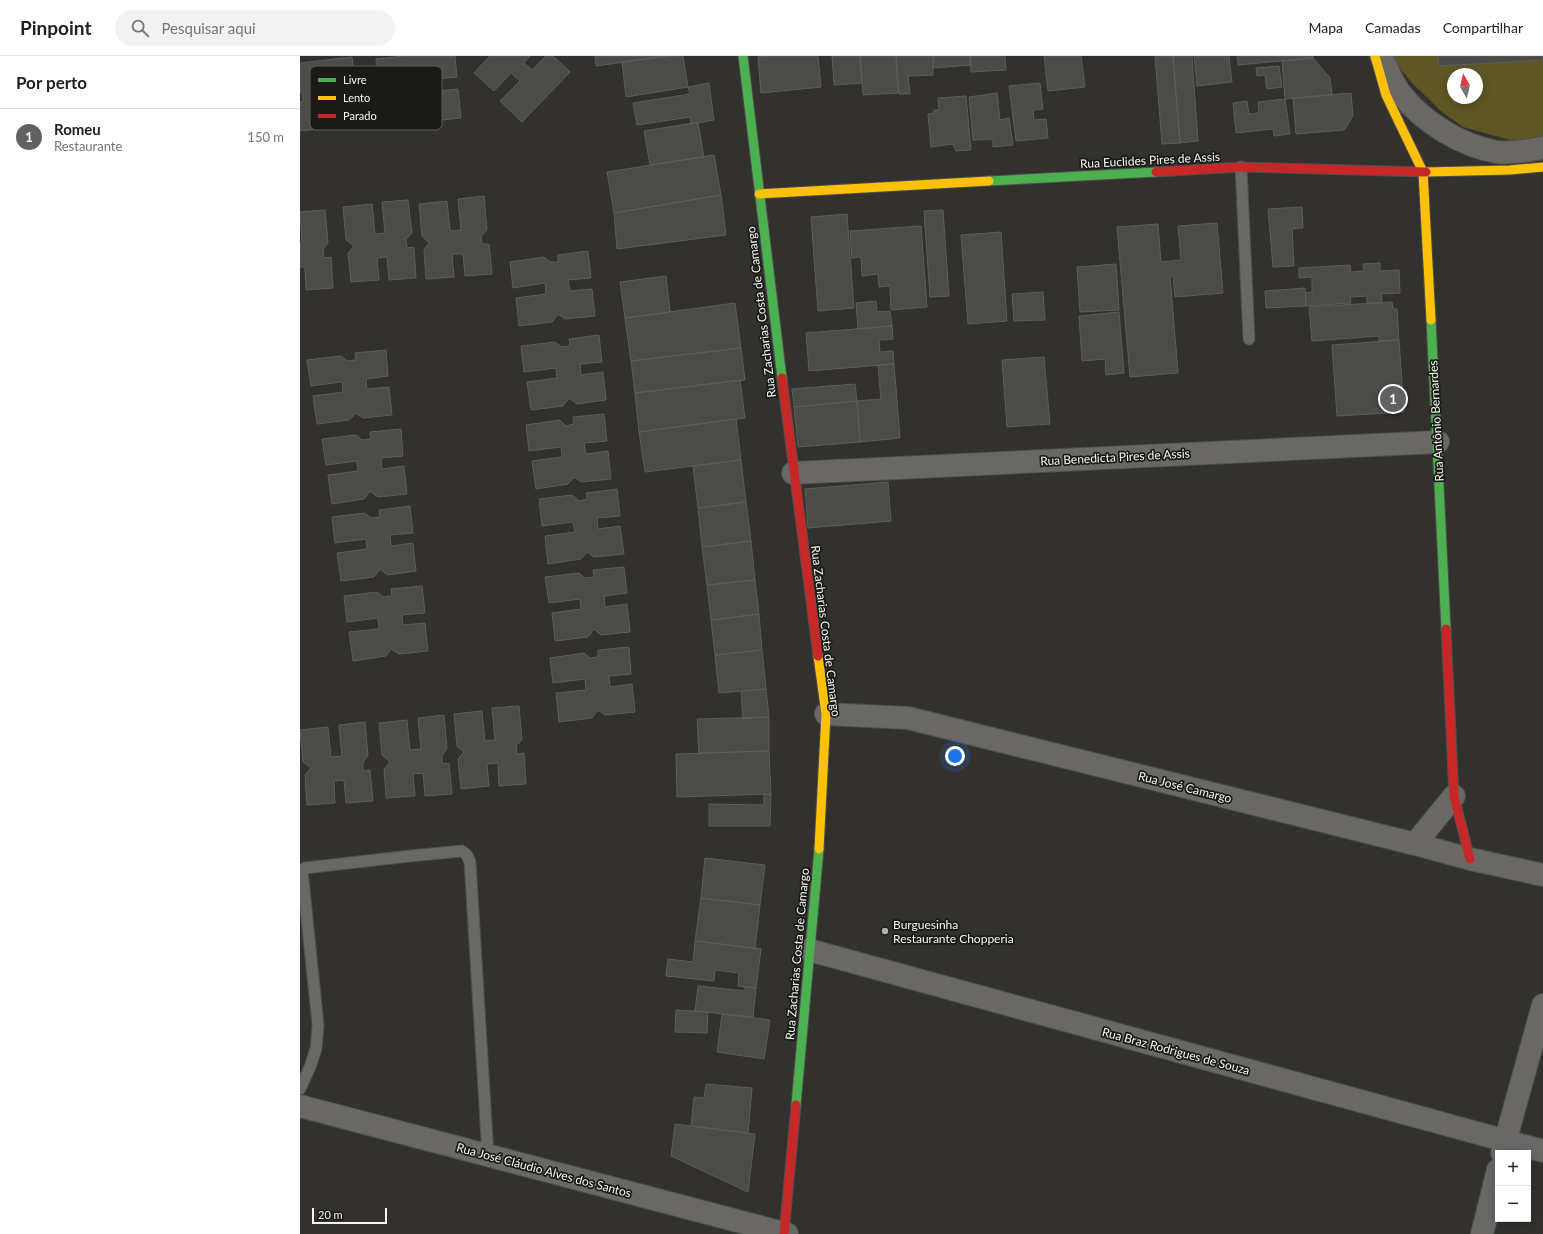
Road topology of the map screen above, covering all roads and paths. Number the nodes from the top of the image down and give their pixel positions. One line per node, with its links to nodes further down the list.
1 (743, 56): 9 (street, Rua Zacharias Costa de Camargo)
2 (1375, 56): 8 (street, Rua Antônio Bernardes)
3 (1381, 56): 5 (street)
4 (1543, 148): 5 (street)
5 (1509, 161): 7 (street, Rua Euclides Pires de Assis); 8 (street, Rua Euclides Pires de Assis)
6 (1241, 167): 8 (street, Rua Euclides Pires de Assis); 9 (street, Rua Euclides Pires de Assis); 10 (lane)
7 (1543, 167)
8 (1423, 172): 11 (street, Rua Antônio Bernardes)
9 (759, 194): 12 (street, Rua Zacharias Costa de Camargo)
10 (1249, 339)
11 (1438, 442): 12 (street, Rua Benedicta Pires de Assis); 14 (street, Rua Antônio Bernardes)
12 (793, 472): 13 (street, Rua Zacharias Costa de Camargo)
13 (826, 714): 15 (street, Rua José Camargo); 18 (street, Rua Zacharias Costa de Camargo)
14 (1454, 796): 15 (street); 16 (street, Rua Antônio Bernardes)
15 (1415, 844): 16 (street, Rua José Camargo)
16 (1470, 859): 17 (street, Rua José Camargo)
17 (1543, 875)
18 (810, 950): 22 (street, Rua Braz Rodrigues de Souza); 26 (street, Rua Zacharias Costa de Camargo)
19 (1543, 1005): 22 (street)
20 (300, 1089): 24 (lane)
21 (300, 1106): 24 (street, Rua José Cláudio Alves dos Santos)
22 (1504, 1147): 23 (street, Rua Braz Rodrigues de Souza)
23 (1543, 1151)
24 (488, 1156): 26 (street, Rua José Cláudio Alves dos Santos)
25 (1495, 1182): 27 (street)
26 (785, 1234)
27 (1482, 1234)

